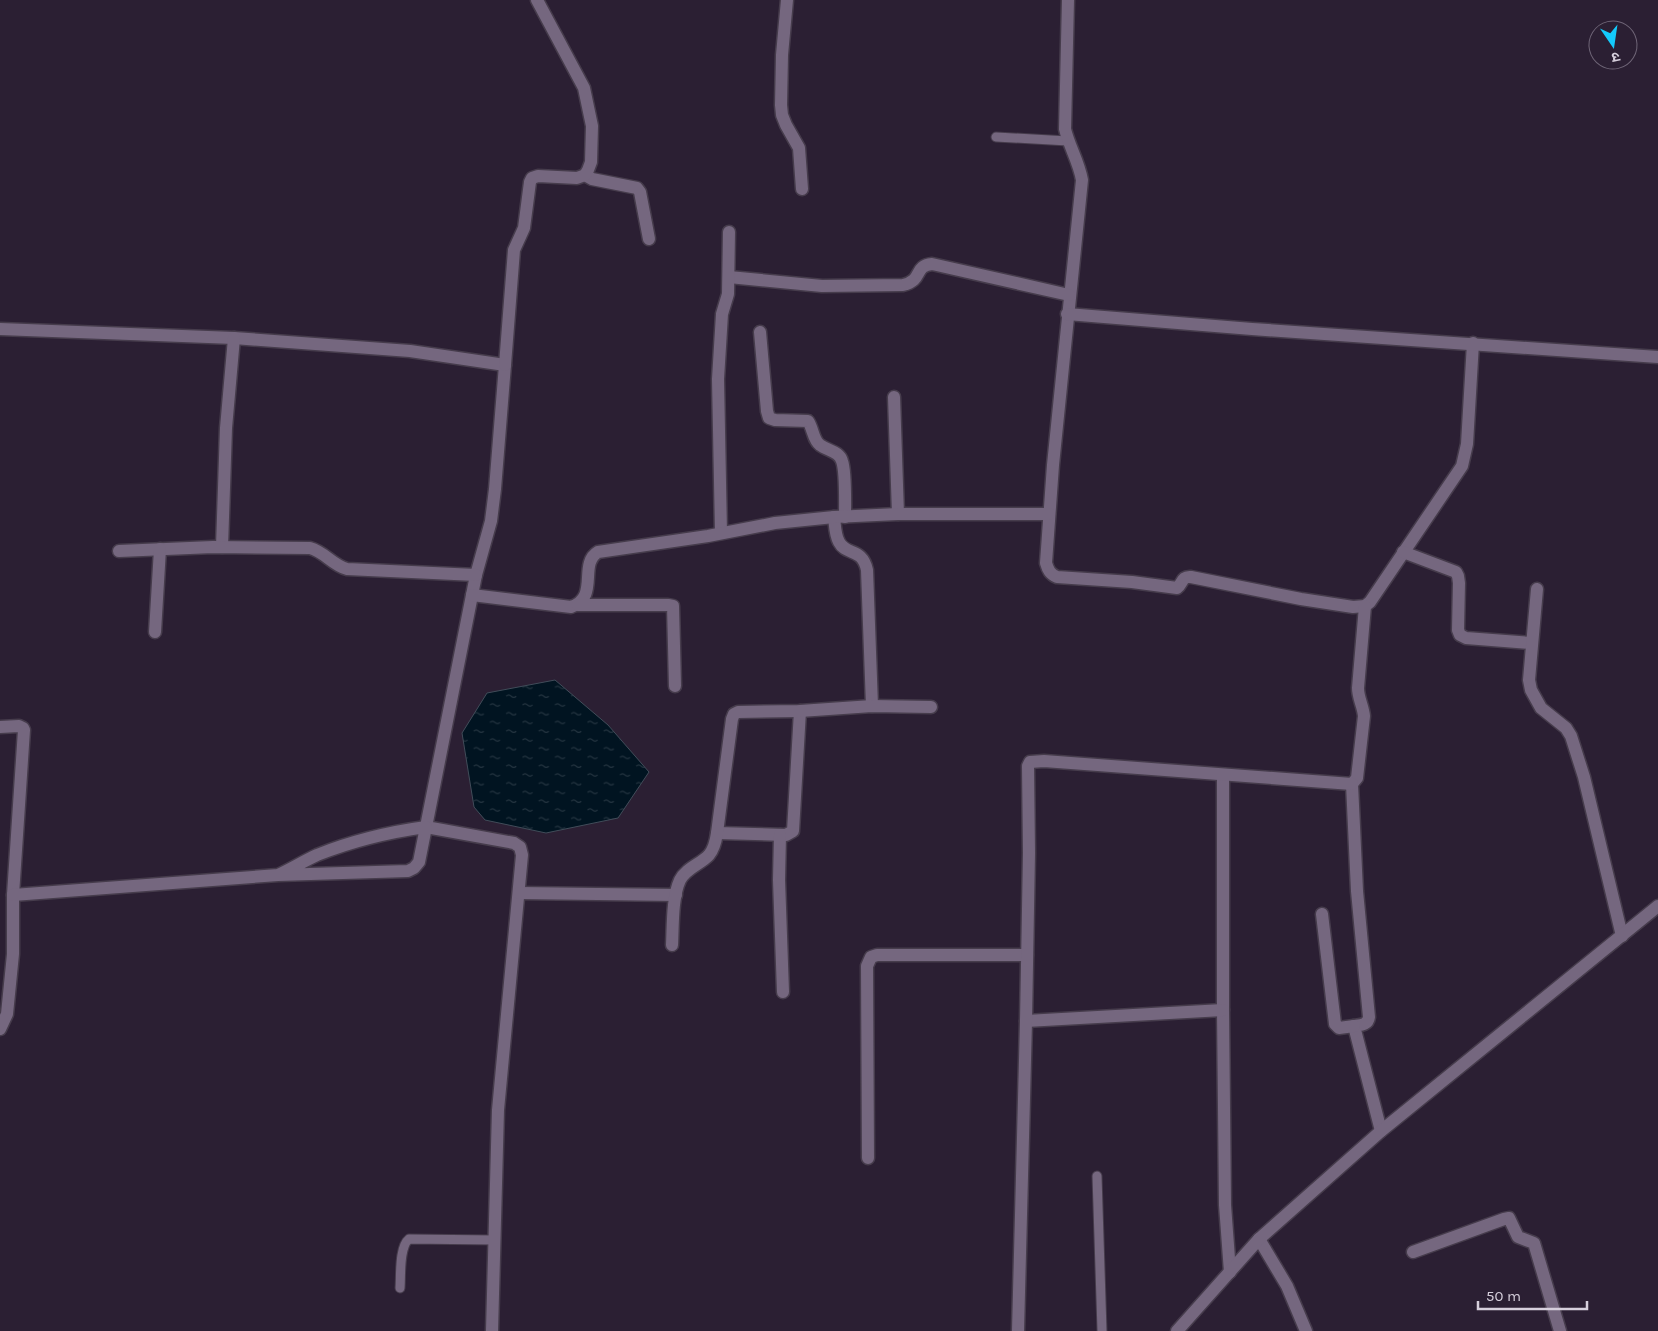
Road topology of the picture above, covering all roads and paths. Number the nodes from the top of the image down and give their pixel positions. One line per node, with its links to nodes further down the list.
1 (537, 0): 6 (street)
2 (787, 0): 7 (street)
3 (1068, 0): 5 (street)
4 (996, 137): 5 (lane)
5 (1068, 141): 11 (street)
6 (585, 175): 9 (street); 18 (street)
7 (802, 189)
8 (729, 232): 10 (street)
9 (649, 239)
10 (729, 276): 11 (street); 23 (street)
11 (1069, 295): 12 (street)
12 (1067, 314): 16 (street); 21 (street)
13 (0, 329): 15 (street)
14 (760, 332): 22 (street)
15 (234, 338): 18 (street); 24 (street)
16 (1473, 343): 17 (street); 27 (street)
17 (1658, 357)
18 (505, 365): 28 (street)
19 (894, 397): 20 (street)
20 (898, 514): 21 (street); 22 (street)
21 (1049, 514): 32 (street)
22 (840, 517): 23 (street); 36 (street)
23 (721, 533): 31 (street)
24 (222, 547): 25 (street); 28 (street)
25 (160, 549): 26 (street); 33 (street)
26 (119, 551)
27 (1403, 552): 32 (street); 34 (street)
28 (476, 575): 30 (street)
29 (1537, 589): 34 (street)
30 (472, 595): 31 (street); 42 (street)
31 (578, 604): 35 (street)
32 (1365, 606): 41 (street)
33 (155, 632)
34 (1531, 643): 51 (street)
35 (675, 686)
36 (872, 706): 37 (street); 38 (street)
37 (932, 707)
38 (800, 711): 43 (street); 44 (street)
39 (0, 727): 47 (street)
40 (1223, 775): 41 (street); 53 (street); 55 (street)
41 (1352, 784): 57 (street)
42 (426, 827): 45 (street); 45 (street); 46 (street)
43 (718, 833): 44 (street); 48 (street)
44 (780, 835): 54 (street)
45 (278, 875): 47 (street)
46 (519, 893): 48 (street); 63 (street)
47 (13, 895): 58 (street)
48 (676, 895): 52 (street)
49 (1658, 906): 51 (street)
50 (1322, 914): 57 (street)
51 (1622, 936): 59 (street)
52 (672, 945)
53 (1027, 955): 56 (street); 60 (street)
54 (783, 992)
55 (1223, 1010): 56 (street); 65 (street)
56 (1026, 1021): 68 (street)
57 (1354, 1026): 59 (street)
58 (0, 1029)
59 (1381, 1131): 62 (street)
60 (868, 1158)
61 (1097, 1176): 69 (lane)
62 (1258, 1239): 65 (street); 71 (street)
63 (495, 1240): 66 (lane); 67 (street)
64 (1413, 1252): 72 (street)
65 (1230, 1272): 70 (street)
66 (400, 1288)
67 (492, 1331)
68 (1018, 1331)
69 (1102, 1331)
70 (1177, 1331)
71 (1306, 1331)
72 (1560, 1331)

